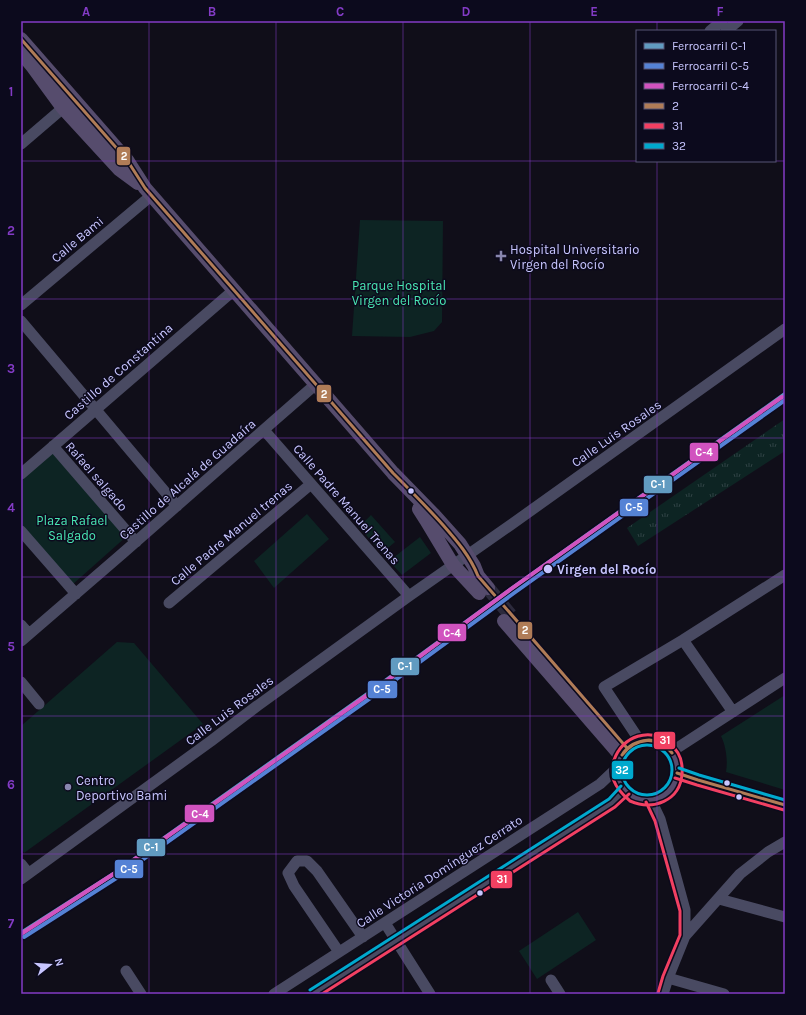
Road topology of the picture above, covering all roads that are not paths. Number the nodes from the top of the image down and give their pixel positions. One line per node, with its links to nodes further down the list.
1 (722, 21): 3 (street)
2 (738, 21): 4 (street)
3 (711, 30)
4 (727, 30)
5 (21, 38): 9 (main road)
6 (21, 52): 7 (main road)
7 (63, 108): 8 (street); 9 (main road)
8 (21, 144)
9 (148, 191): 10 (main road); 11 (street, Calle Bami)
10 (234, 290): 14 (main road); 15 (street, Castillo de Constantina)
11 (21, 305)
12 (21, 321): 15 (street)
13 (785, 330): 23 (street, Calle Luis Rosales)
14 (316, 384): 16 (street, Castillo de Alcalá de Guadaíra); 23 (main road)
15 (96, 410): 17 (street, Castillo de Constantina); 20 (street)
16 (264, 430): 19 (street, Calle Padre Manuel Trenas); 20 (street, Castillo de Alcalá de Guadaíra)
17 (53, 446): 18 (street, Castillo de Constantina); 22 (street, Rafael salgado)
18 (21, 474)
19 (311, 484): 27 (street, Calle Padre Manuel Trenas); 28 (street, Calle Padre Manuel trenas)
20 (177, 506): 22 (street, Castillo de Alcalá de Guadaíra)
21 (21, 531): 26 (street)
22 (136, 542): 26 (street, Castillo de Alcalá de Guadaíra)
23 (461, 560): 25 (main road); 27 (street, Calle Luis Rosales)
24 (785, 576): 32 (street)
25 (484, 591)
26 (76, 594): 31 (street, Castillo de Alcalá de Guadaíra)
27 (409, 596): 46 (street, Calle Luis Rosales)
28 (169, 603)
29 (508, 619): 39 (main road)
30 (21, 625): 31 (street)
31 (25, 638)
32 (683, 640): 36 (street); 37 (street)
33 (785, 678): 36 (street)
34 (21, 682): 35 (street)
35 (39, 704)
36 (733, 712): 38 (street)
37 (640, 741): 38 (main road); 39 (main road)
38 (671, 752): 40 (main road)
39 (621, 757): 41 (main road); 49 (street, Calle Victoria Domínguez Cerrato)
40 (677, 773): 42 (main road); 43 (main road)
41 (625, 790): 42 (main road); 52 (street)
42 (651, 800): 50 (street)
43 (785, 805)
44 (785, 842): 47 (street)
45 (21, 864): 46 (street)
46 (25, 876)
47 (719, 899): 48 (street); 50 (street)
48 (785, 918)
49 (385, 923): 51 (street, Calle Victoria Domínguez Cerrato); 52 (street)
50 (685, 936): 55 (street)
51 (363, 937): 53 (street, Calle Victoria Domínguez Cerrato); 53 (street)
52 (397, 941): 59 (street); 60 (street)
53 (339, 952): 58 (street, Calle Victoria Domínguez Cerrato)
54 (126, 971): 57 (street)
55 (668, 978): 62 (street); 63 (street)
56 (551, 980): 61 (street)
57 (140, 994)
58 (274, 994)
59 (314, 994)
60 (430, 994)
61 (560, 994)
62 (663, 994)
63 (724, 994)

